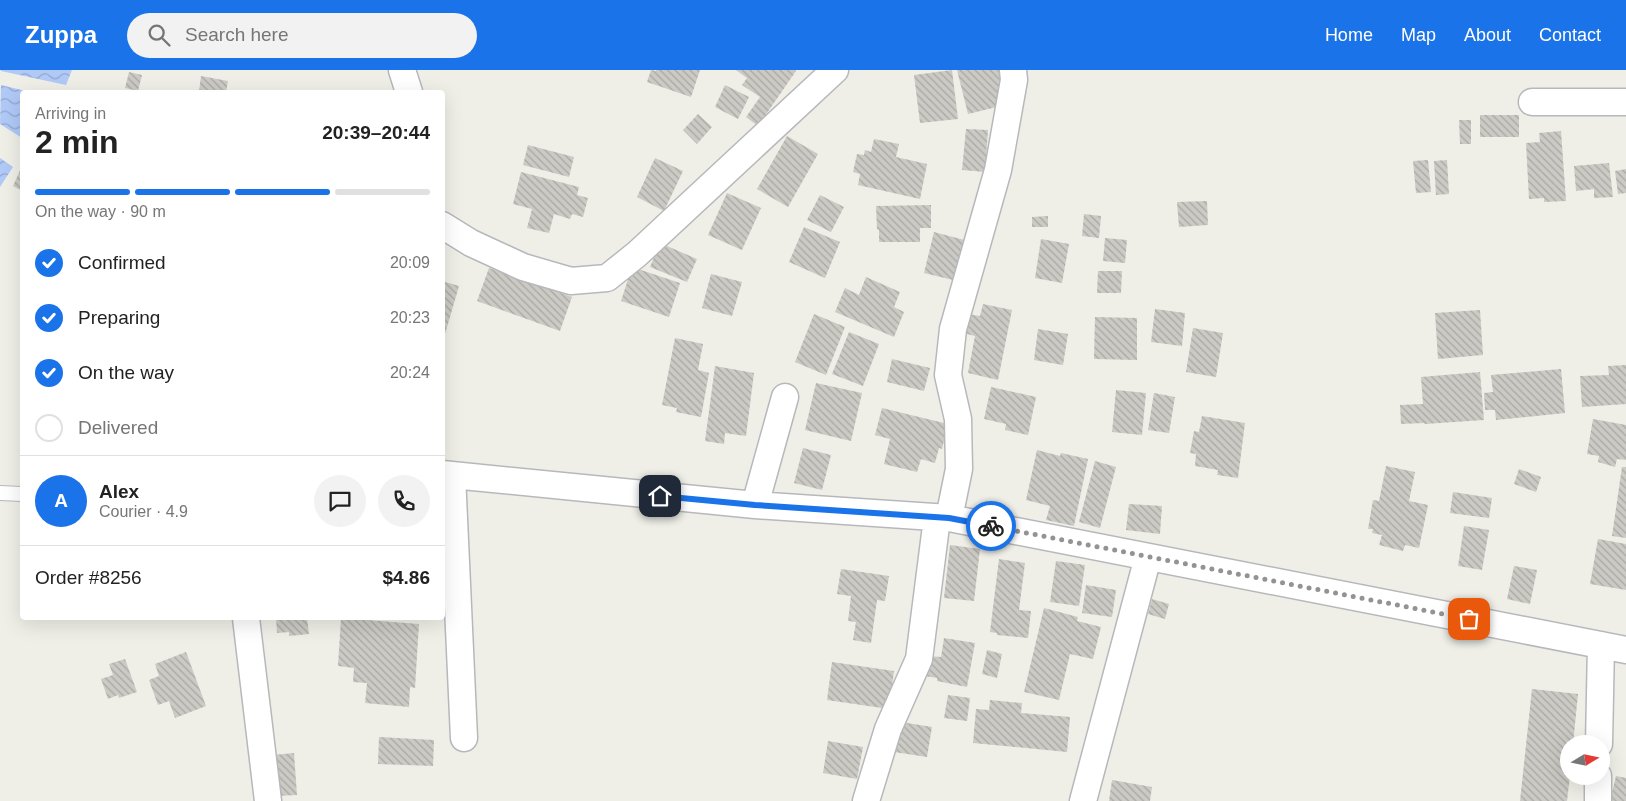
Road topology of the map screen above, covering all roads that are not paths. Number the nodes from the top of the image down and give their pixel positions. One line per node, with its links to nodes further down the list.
1 (402, 70): 4 (street)
2 (835, 70): 7 (street)
3 (1013, 70): 13 (street)
4 (408, 90)
5 (1532, 102): 6 (street)
6 (1626, 102)
7 (445, 227)
8 (785, 397): 12 (street)
9 (447, 474): 12 (street); 18 (street)
10 (0, 493): 11 (lane)
11 (20, 494)
12 (755, 505): 13 (street)
13 (943, 518): 14 (street); 21 (street)
14 (1148, 557): 16 (street); 22 (street)
15 (246, 620): 20 (street)
16 (1614, 647): 17 (street)
17 (1600, 735)
18 (464, 738)
19 (1598, 785): 23 (street)
20 (268, 801)
21 (866, 801)
22 (1083, 801)
23 (1598, 801)

